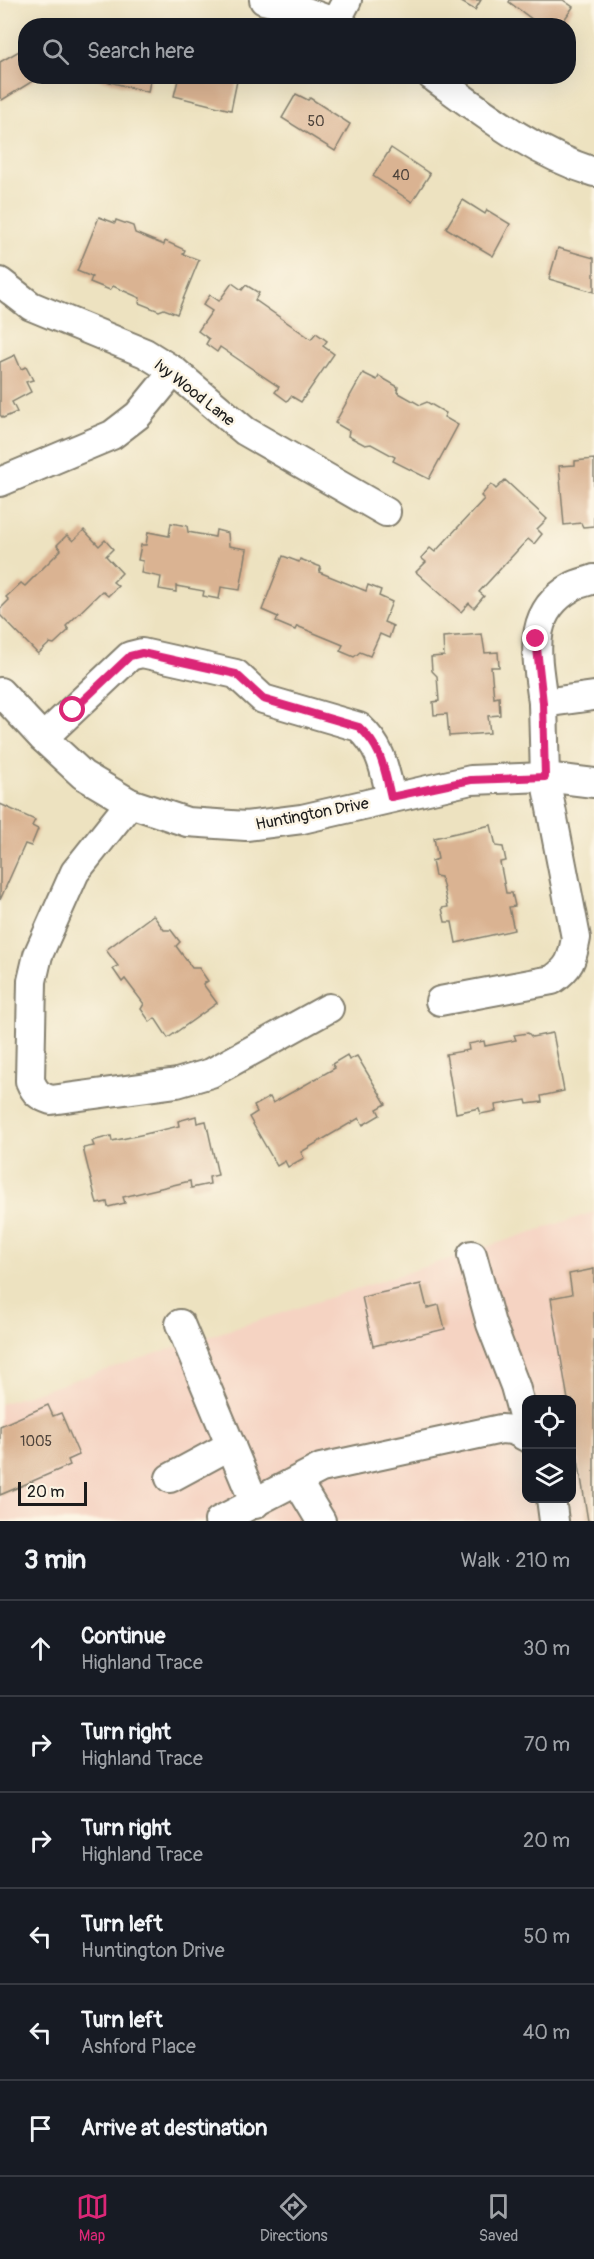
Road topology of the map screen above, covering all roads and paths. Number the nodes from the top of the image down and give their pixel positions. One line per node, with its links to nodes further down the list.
1 (264, 0): 2 (street)
2 (342, 16)
3 (443, 84): 4 (street)
4 (594, 172)
5 (0, 282): 6 (street, Ivy Wood Lane)
6 (174, 371): 7 (street); 8 (street, Ivy Wood Lane)
7 (0, 482)
8 (386, 512)
9 (594, 579): 12 (street)
10 (0, 692): 13 (street, Huntington Drive)
11 (594, 696): 12 (street)
12 (543, 703): 14 (street)
13 (43, 738): 16 (street); 17 (street, Huntington Drive)
14 (545, 777): 15 (street, Huntington Drive); 16 (street, Huntington Drive); 18 (street)
15 (594, 783)
16 (391, 797): 17 (street, Huntington Drive)
17 (130, 803): 20 (street)
18 (585, 943): 19 (street)
19 (440, 1001)
20 (329, 1008)
21 (472, 1254): 23 (street)
22 (180, 1324): 25 (street)
23 (522, 1411)
24 (522, 1435): 27 (street)
25 (231, 1445): 26 (street); 29 (street)
26 (170, 1478)
27 (297, 1481): 29 (street); 30 (street)
28 (552, 1503): 31 (street)
29 (241, 1514)
30 (321, 1521)
31 (554, 1521)

